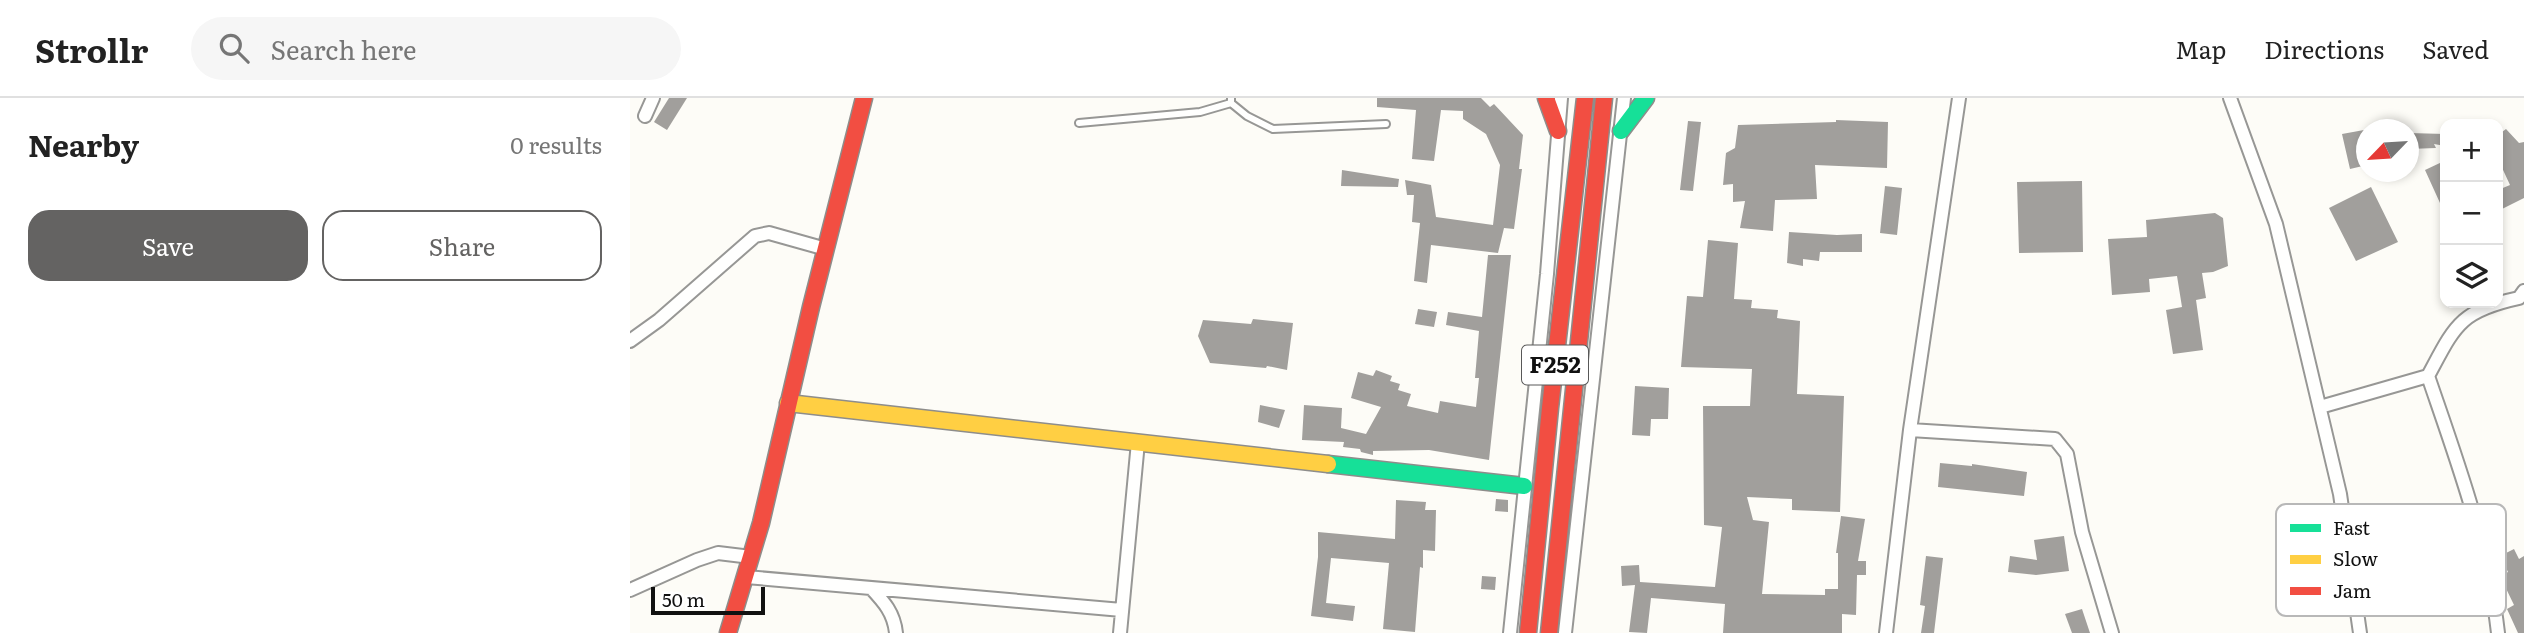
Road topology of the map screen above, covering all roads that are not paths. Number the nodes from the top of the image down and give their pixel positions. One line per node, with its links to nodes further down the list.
1 (653, 98): 12 (street)
2 (864, 98): 17 (street)
3 (1546, 98): 15 (street)
4 (1561, 98): 15 (street)
5 (1585, 98): 37 (street, F252)
6 (1604, 98): 38 (street, F252)
7 (1624, 98): 16 (street)
8 (1646, 98): 16 (street)
9 (1959, 98): 23 (street)
10 (2230, 98): 22 (street)
11 (1231, 100): 13 (lane); 14 (lane)
12 (645, 116)
13 (1079, 124)
14 (1386, 124)
15 (1558, 131): 25 (street)
16 (1621, 131): 39 (street)
17 (825, 249): 19 (street); 21 (street)
18 (2522, 298): 20 (street)
19 (630, 341)
20 (2428, 376): 22 (street); 27 (street)
21 (788, 403): 24 (street); 28 (street)
22 (2320, 407): 26 (street)
23 (1910, 430): 40 (street); 41 (street)
24 (1138, 442): 25 (street); 32 (street)
25 (1524, 486): 36 (street)
26 (2341, 504)
27 (2470, 504)
28 (751, 557): 29 (street); 31 (street)
29 (746, 577): 30 (street); 33 (street)
30 (871, 588): 32 (street); 34 (street)
31 (630, 590)
32 (1122, 610): 35 (street)
33 (728, 633)
34 (896, 633)
35 (1120, 633)
36 (1510, 633)
37 (1528, 633)
38 (1549, 633)
39 (1566, 633)
40 (1886, 633)
41 (2112, 633)

